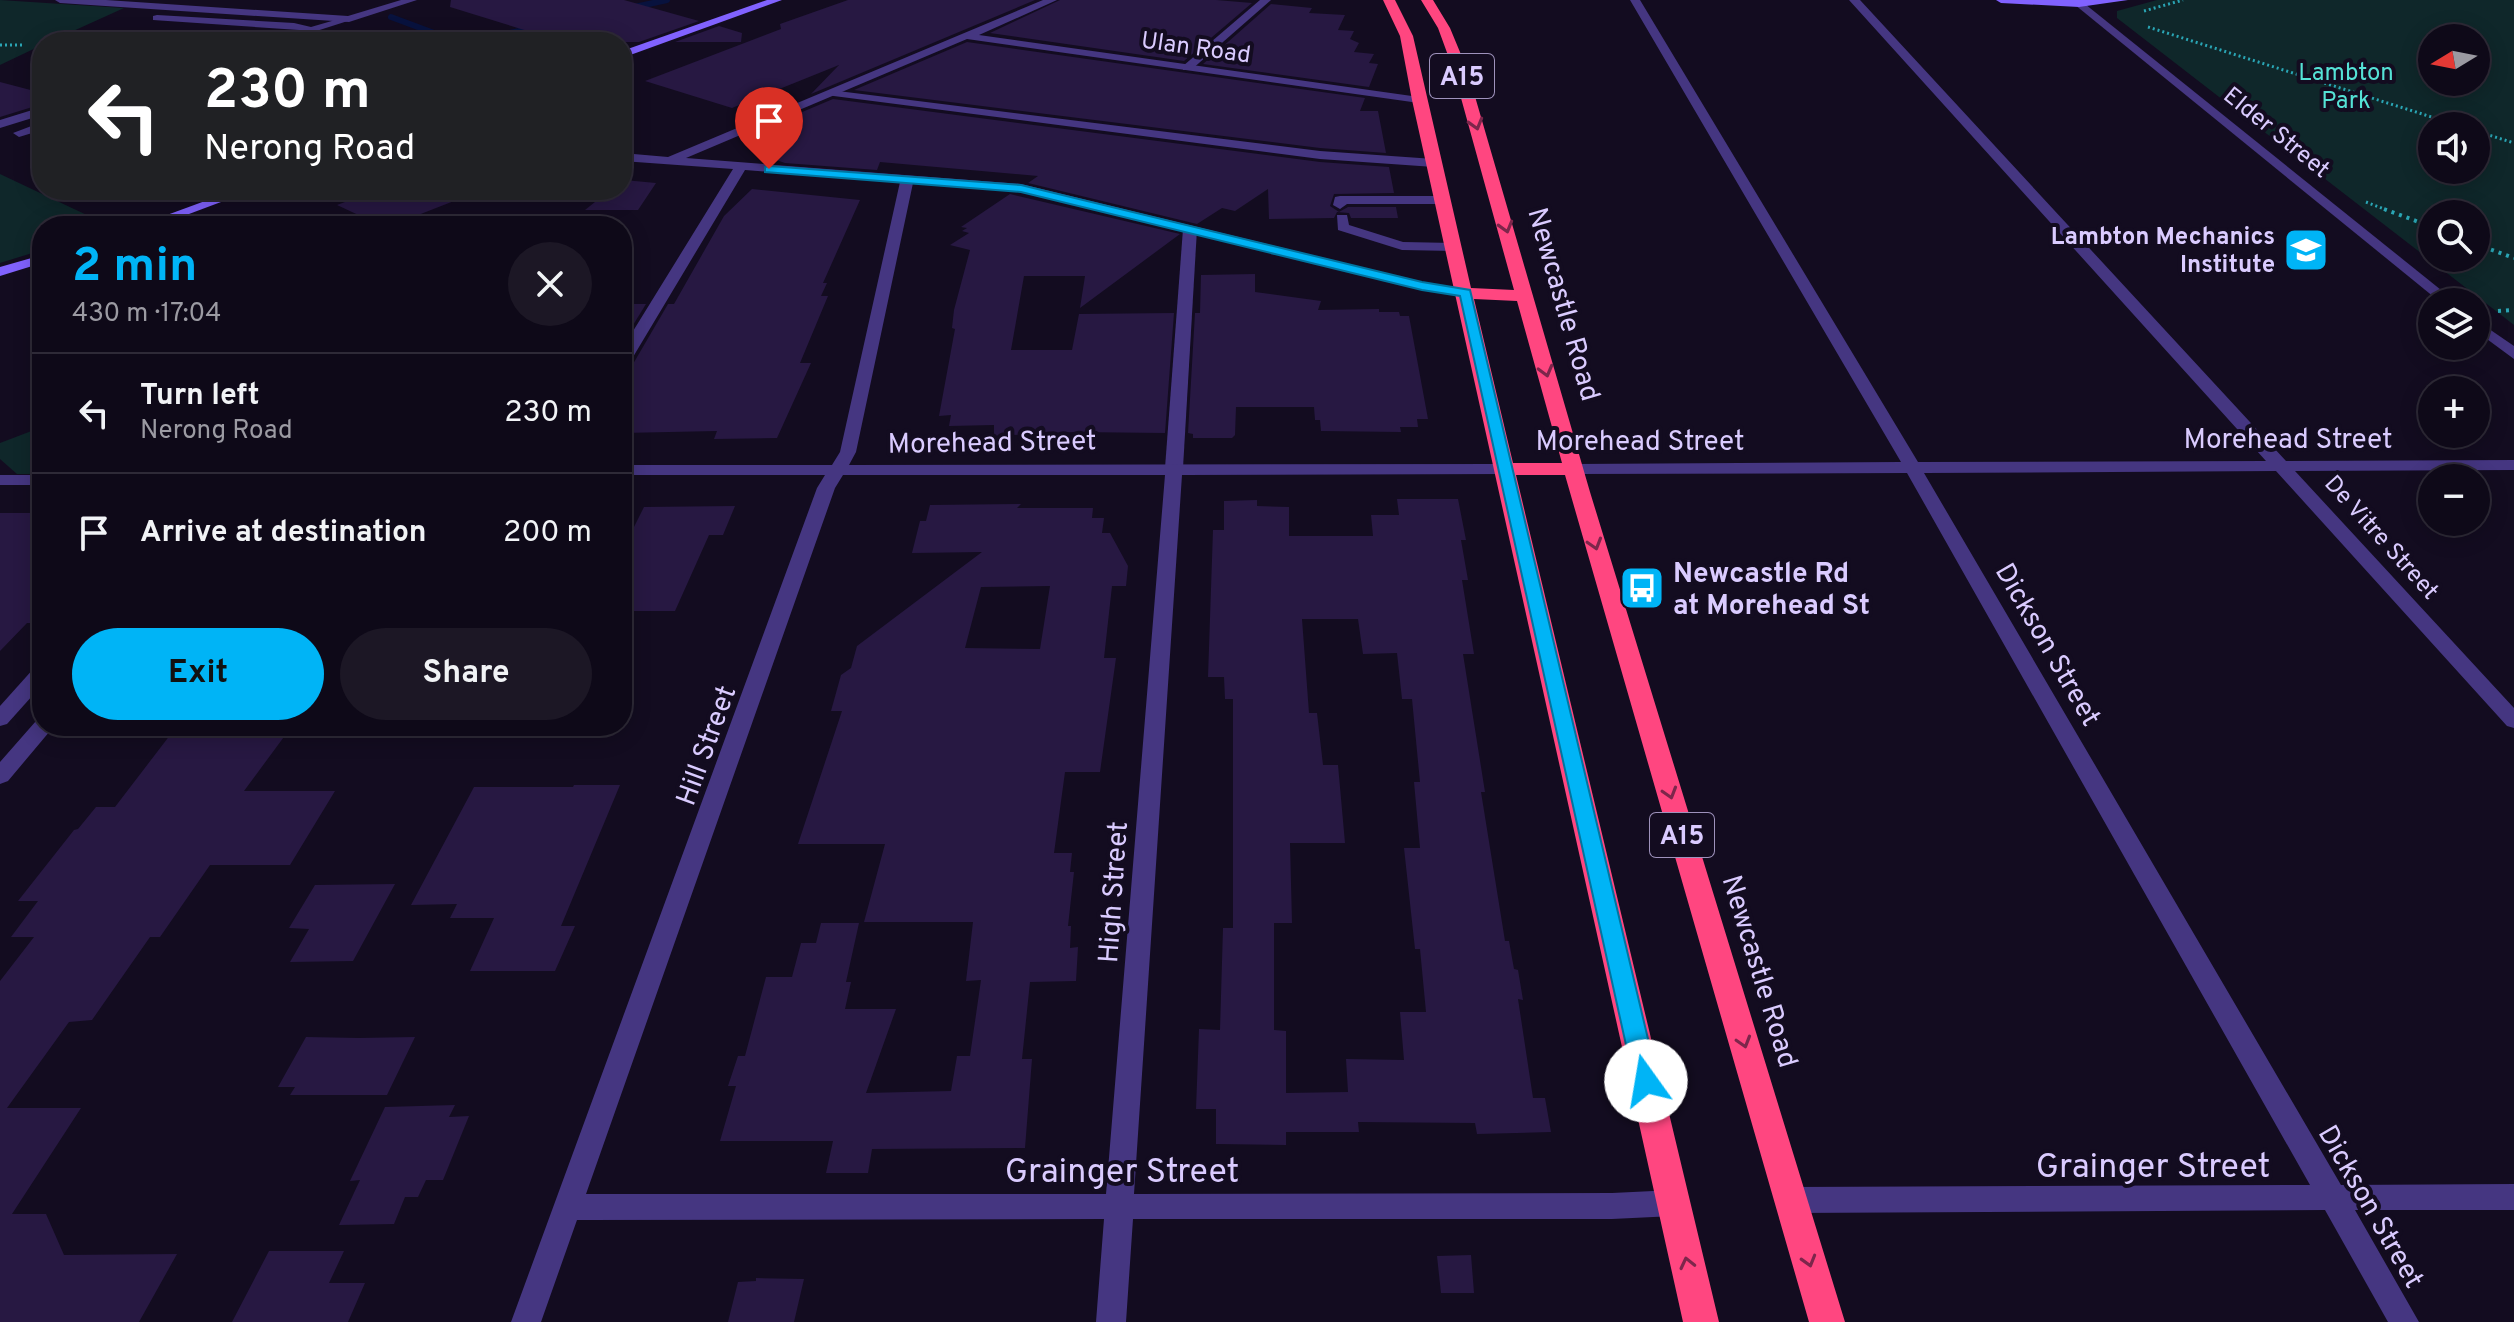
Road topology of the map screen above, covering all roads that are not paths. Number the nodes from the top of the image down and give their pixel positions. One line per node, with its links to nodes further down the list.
1 (60, 0): 14 (street)
2 (412, 0): 14 (street)
3 (777, 0): 18 (street)
4 (1052, 0): 17 (street)
5 (1266, 0): 19 (street)
6 (1389, 0): 21 (highway, A15)
7 (1427, 0): 40 (highway, Newcastle Road / A15, one-way to 40)
8 (1635, 0): 45 (street, Dickson Street)
9 (1854, 0): 46 (street, De Vitre Street)
10 (2001, 0): 12 (street)
11 (2123, 0): 12 (street)
12 (2077, 2): 38 (street, Elder Street)
13 (157, 18): 15 (street)
14 (349, 19): 15 (street)
15 (311, 30): 16 (street)
16 (304, 32)
17 (966, 36): 19 (street, Ulan Road); 20 (street)
18 (632, 51)
19 (1187, 68): 21 (street, Ulan Road)
20 (830, 93): 27 (street); 28 (street)
21 (1419, 100): 28 (highway, A15)
22 (32, 114): 23 (street)
23 (0, 124)
24 (32, 129): 25 (street)
25 (19, 133)
26 (632, 158): 27 (street)
27 (669, 161): 29 (street)
28 (1434, 163): 32 (highway, A15)
29 (741, 167): 30 (street); 42 (street)
30 (907, 180): 34 (street); 51 (street, Hill Street)
31 (218, 200): 33 (street)
32 (1443, 200): 35 (highway, A15); 35 (street)
33 (173, 216)
34 (1190, 229): 39 (street); 47 (street, High Street)
35 (1454, 247): 39 (highway, A15)
36 (32, 262): 37 (street)
37 (0, 272)
38 (2432, 288)
39 (1466, 293): 40 (highway); 48 (highway, A15)
40 (1526, 296): 49 (highway, Newcastle Road / A15, one-way to 49)
41 (2490, 335): 43 (street)
42 (632, 346)
43 (2514, 354)
44 (2514, 465): 46 (street, Morehead Street)
45 (1912, 466): 46 (street, Morehead Street); 49 (street, Morehead Street); 60 (street, Dickson Street)
46 (2282, 466): 56 (street, De Vitre Street)
47 (1174, 468): 48 (street, Morehead Street); 51 (street, Morehead Street); 63 (street, High Street)
48 (1506, 469): 49 (highway, Morehead Street); 62 (highway, A15)
49 (1574, 469): 61 (highway, Newcastle Road / A15, one-way to 61)
50 (632, 470): 51 (street, Morehead Street)
51 (837, 471): 64 (street, Hill Street)
52 (0, 480): 53 (street)
53 (32, 480)
54 (32, 683): 55 (street)
55 (0, 719)
56 (2514, 721)
57 (34, 736): 58 (street)
58 (0, 776)
59 (2514, 1197): 60 (street, Grainger Street)
60 (2333, 1199): 61 (street, Grainger Street); 69 (street, Dickson Street)
61 (1792, 1200): 68 (highway, Newcastle Road / A15, one-way to 68)
62 (1674, 1203): 63 (street, Grainger Street); 67 (highway, A15, one-way to 62)
63 (1118, 1206): 64 (street, Grainger Street); 66 (street, High Street)
64 (569, 1207): 65 (street, Hill Street)
65 (526, 1322)
66 (1111, 1322)
67 (1701, 1322)
68 (1827, 1322)
69 (2404, 1322)

